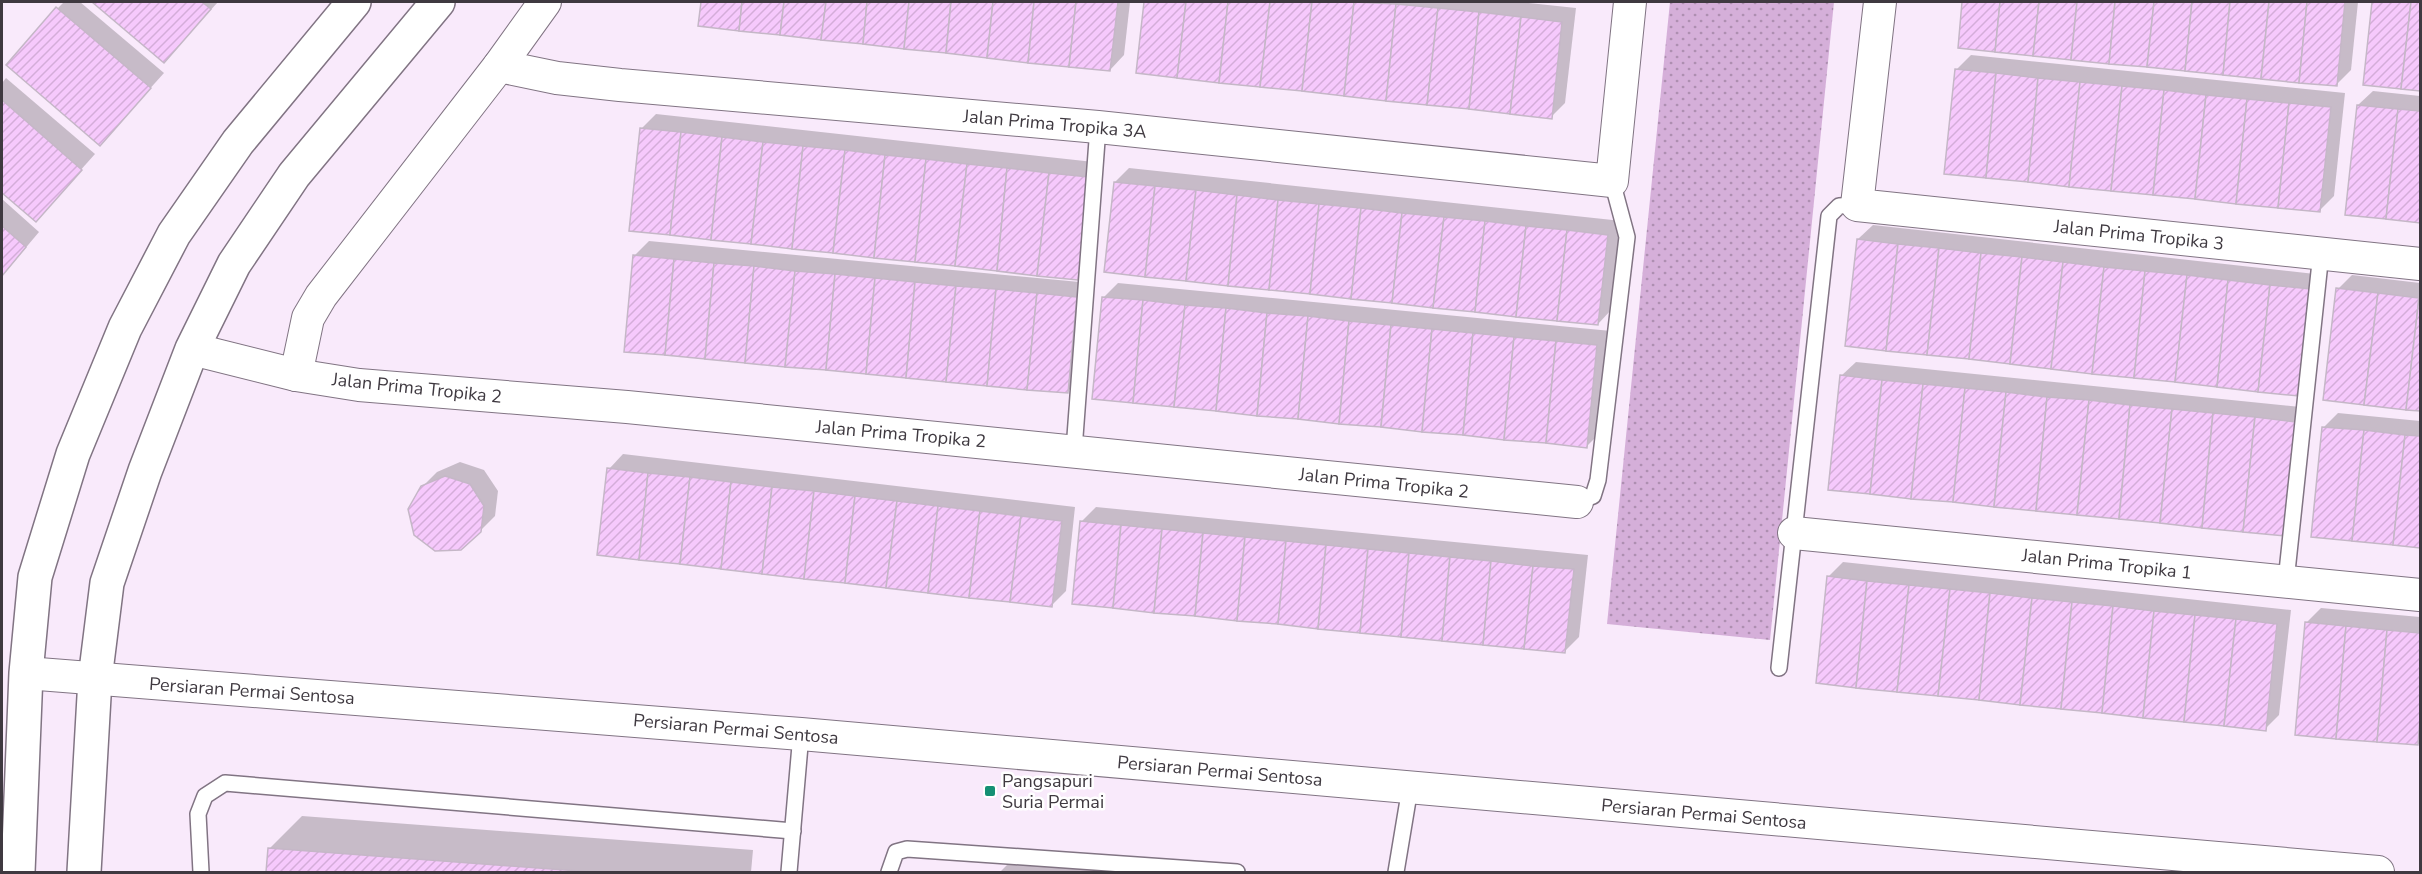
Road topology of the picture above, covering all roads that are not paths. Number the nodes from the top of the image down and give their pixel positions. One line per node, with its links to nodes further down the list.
1 (354, 2): 20 (street)
2 (438, 2): 12 (street)
3 (545, 2): 6 (street)
4 (1630, 2): 8 (street)
5 (1880, 2): 9 (street)
6 (498, 66): 7 (street, Jalan Prima Tropika 3A); 13 (street)
7 (1098, 127): 8 (street, Jalan Prima Tropika 3A); 14 (lane)
8 (1612, 181): 15 (lane)
9 (1857, 205): 10 (street, Jalan Prima Tropika 3); 16 (lane)
10 (2321, 254): 11 (street, Jalan Prima Tropika 3); 17 (lane)
11 (2421, 264)
12 (192, 349): 13 (street, Jalan Prima Tropika 2); 21 (street)
13 (296, 375): 14 (street, Jalan Prima Tropika 2)
14 (1074, 450): 15 (street, Jalan Prima Tropika 2)
15 (1576, 502)
16 (1794, 533): 17 (street, Jalan Prima Tropika 1); 19 (lane)
17 (2286, 581): 18 (street, Jalan Prima Tropika 1)
18 (2421, 595)
19 (1779, 668)
20 (26, 673): 21 (street, Persiaran Permai Sentosa); 26 (street)
21 (95, 679): 22 (street, Persiaran Permai Sentosa); 27 (street)
22 (801, 734): 23 (street, Persiaran Permai Sentosa); 24 (lane)
23 (1410, 788): 25 (street, Persiaran Permai Sentosa); 32 (lane)
24 (793, 831): 28 (lane); 29 (lane)
25 (2244, 867): 33 (street, Persiaran Permai Sentosa)
26 (18, 873)
27 (84, 873)
28 (201, 873)
29 (789, 873)
30 (889, 873): 31 (lane)
31 (1237, 873)
32 (1396, 873)
33 (2378, 873)

